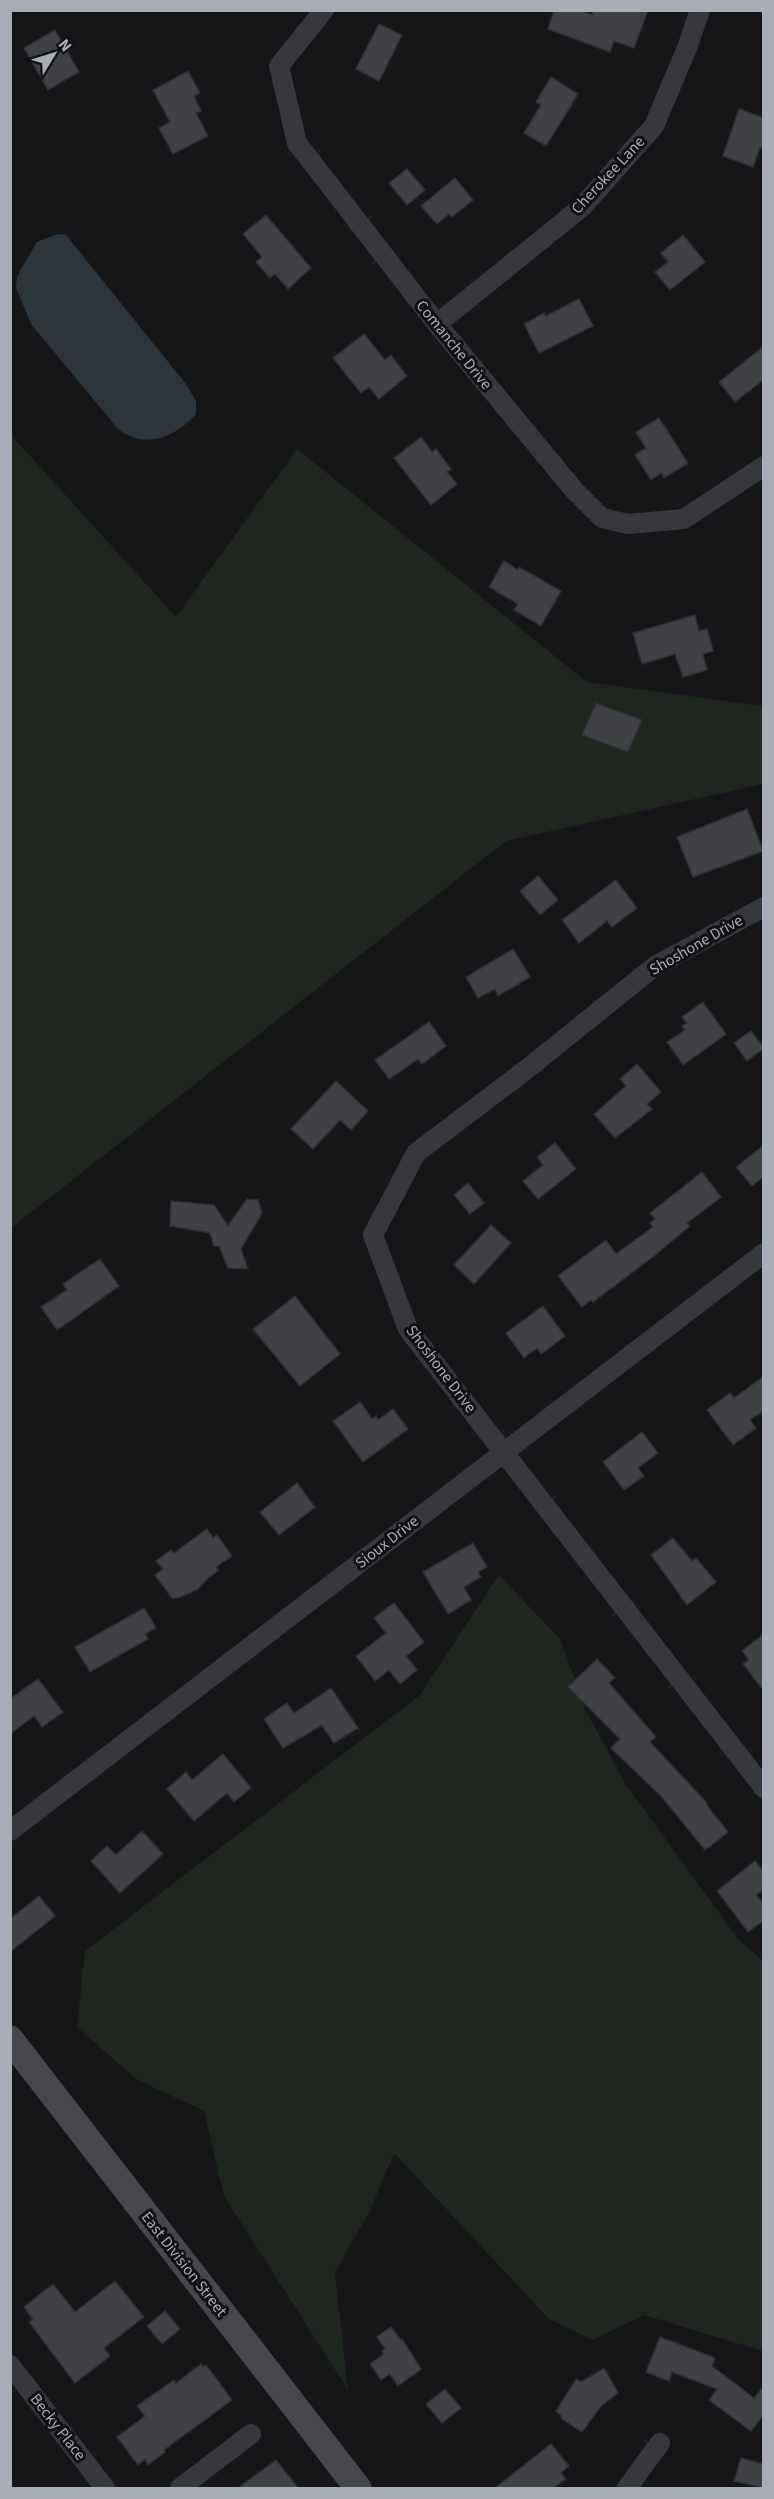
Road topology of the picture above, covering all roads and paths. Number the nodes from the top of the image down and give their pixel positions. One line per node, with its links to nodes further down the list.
1 (324, 10): 3 (street, Comanche Drive)
2 (700, 10): 3 (street, Cherokee Lane)
3 (436, 324): 4 (street, Comanche Drive)
4 (764, 466)
5 (764, 907): 7 (street, Shoshone Drive)
6 (764, 1253): 7 (street, Sioux Drive)
7 (505, 1451): 8 (street, Shoshone Drive); 9 (street, Sioux Drive)
8 (764, 1788)
9 (10, 1831)
10 (10, 2039): 16 (street, East Division Street)
11 (10, 2365): 14 (street, Becky Place)
12 (252, 2434): 15 (street)
13 (660, 2443): 17 (street)
14 (105, 2488)
15 (180, 2488)
16 (358, 2488)
17 (627, 2488)

